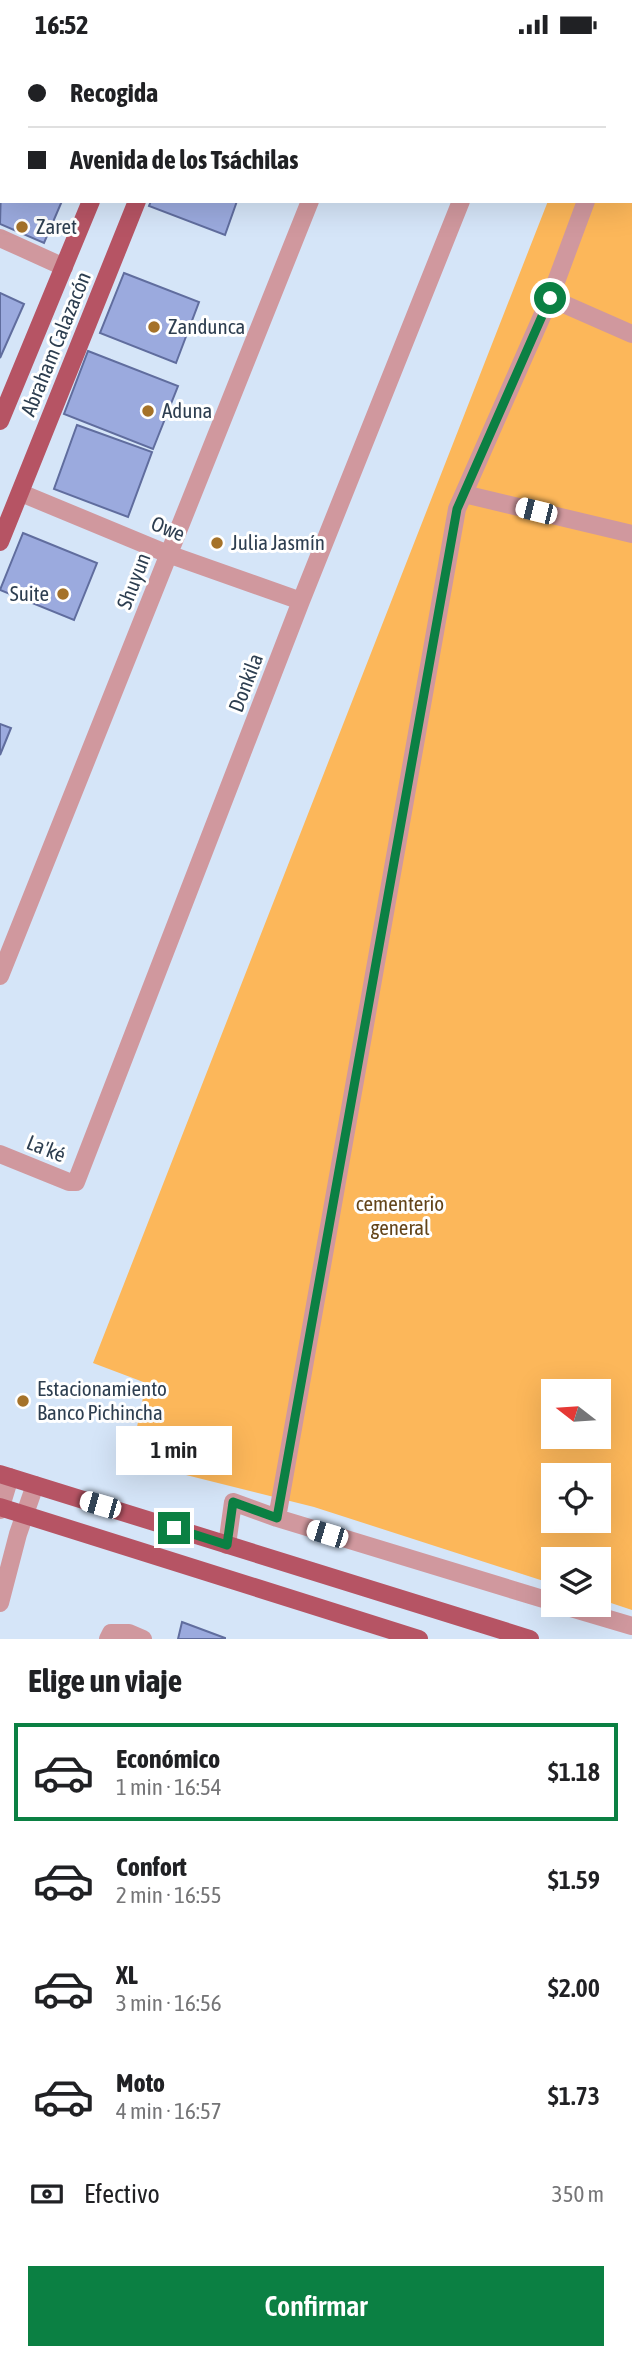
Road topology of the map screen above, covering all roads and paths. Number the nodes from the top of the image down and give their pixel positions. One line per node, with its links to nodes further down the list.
1 (90, 203): 7 (main road, Abraham Calazacón)
2 (136, 203): 11 (main road, Abraham Calazacón)
3 (309, 203): 15 (street, Shuyun)
4 (460, 203): 16 (street, Donkila)
5 (585, 203): 8 (street)
6 (0, 238): 7 (street)
7 (64, 267): 10 (main road, Abraham Calazacón)
8 (550, 298): 9 (street); 12 (street)
9 (632, 334)
10 (0, 421)
11 (21, 493): 14 (main road, Abraham Calazacón); 15 (street, Owe)
12 (464, 494): 13 (street); 24 (street)
13 (632, 534)
14 (0, 542)
15 (168, 554): 16 (street, Owe); 17 (street, Shuyun)
16 (301, 601): 19 (street, Donkila)
17 (0, 977)
18 (0, 1154): 19 (street, La'ké)
19 (76, 1182)
20 (5, 1475): 21 (main road); 22 (street)
21 (34, 1485): 23 (street); 25 (main road)
22 (0, 1508): 23 (main road)
23 (24, 1516): 27 (street); 32 (main road)
24 (277, 1518): 25 (street); 26 (street)
25 (227, 1545): 33 (main road)
26 (541, 1598)
27 (0, 1603)
28 (602, 1617): 29 (street)
29 (632, 1626)
30 (108, 1639): 31 (street)
31 (144, 1639)
32 (419, 1639)
33 (530, 1639)

